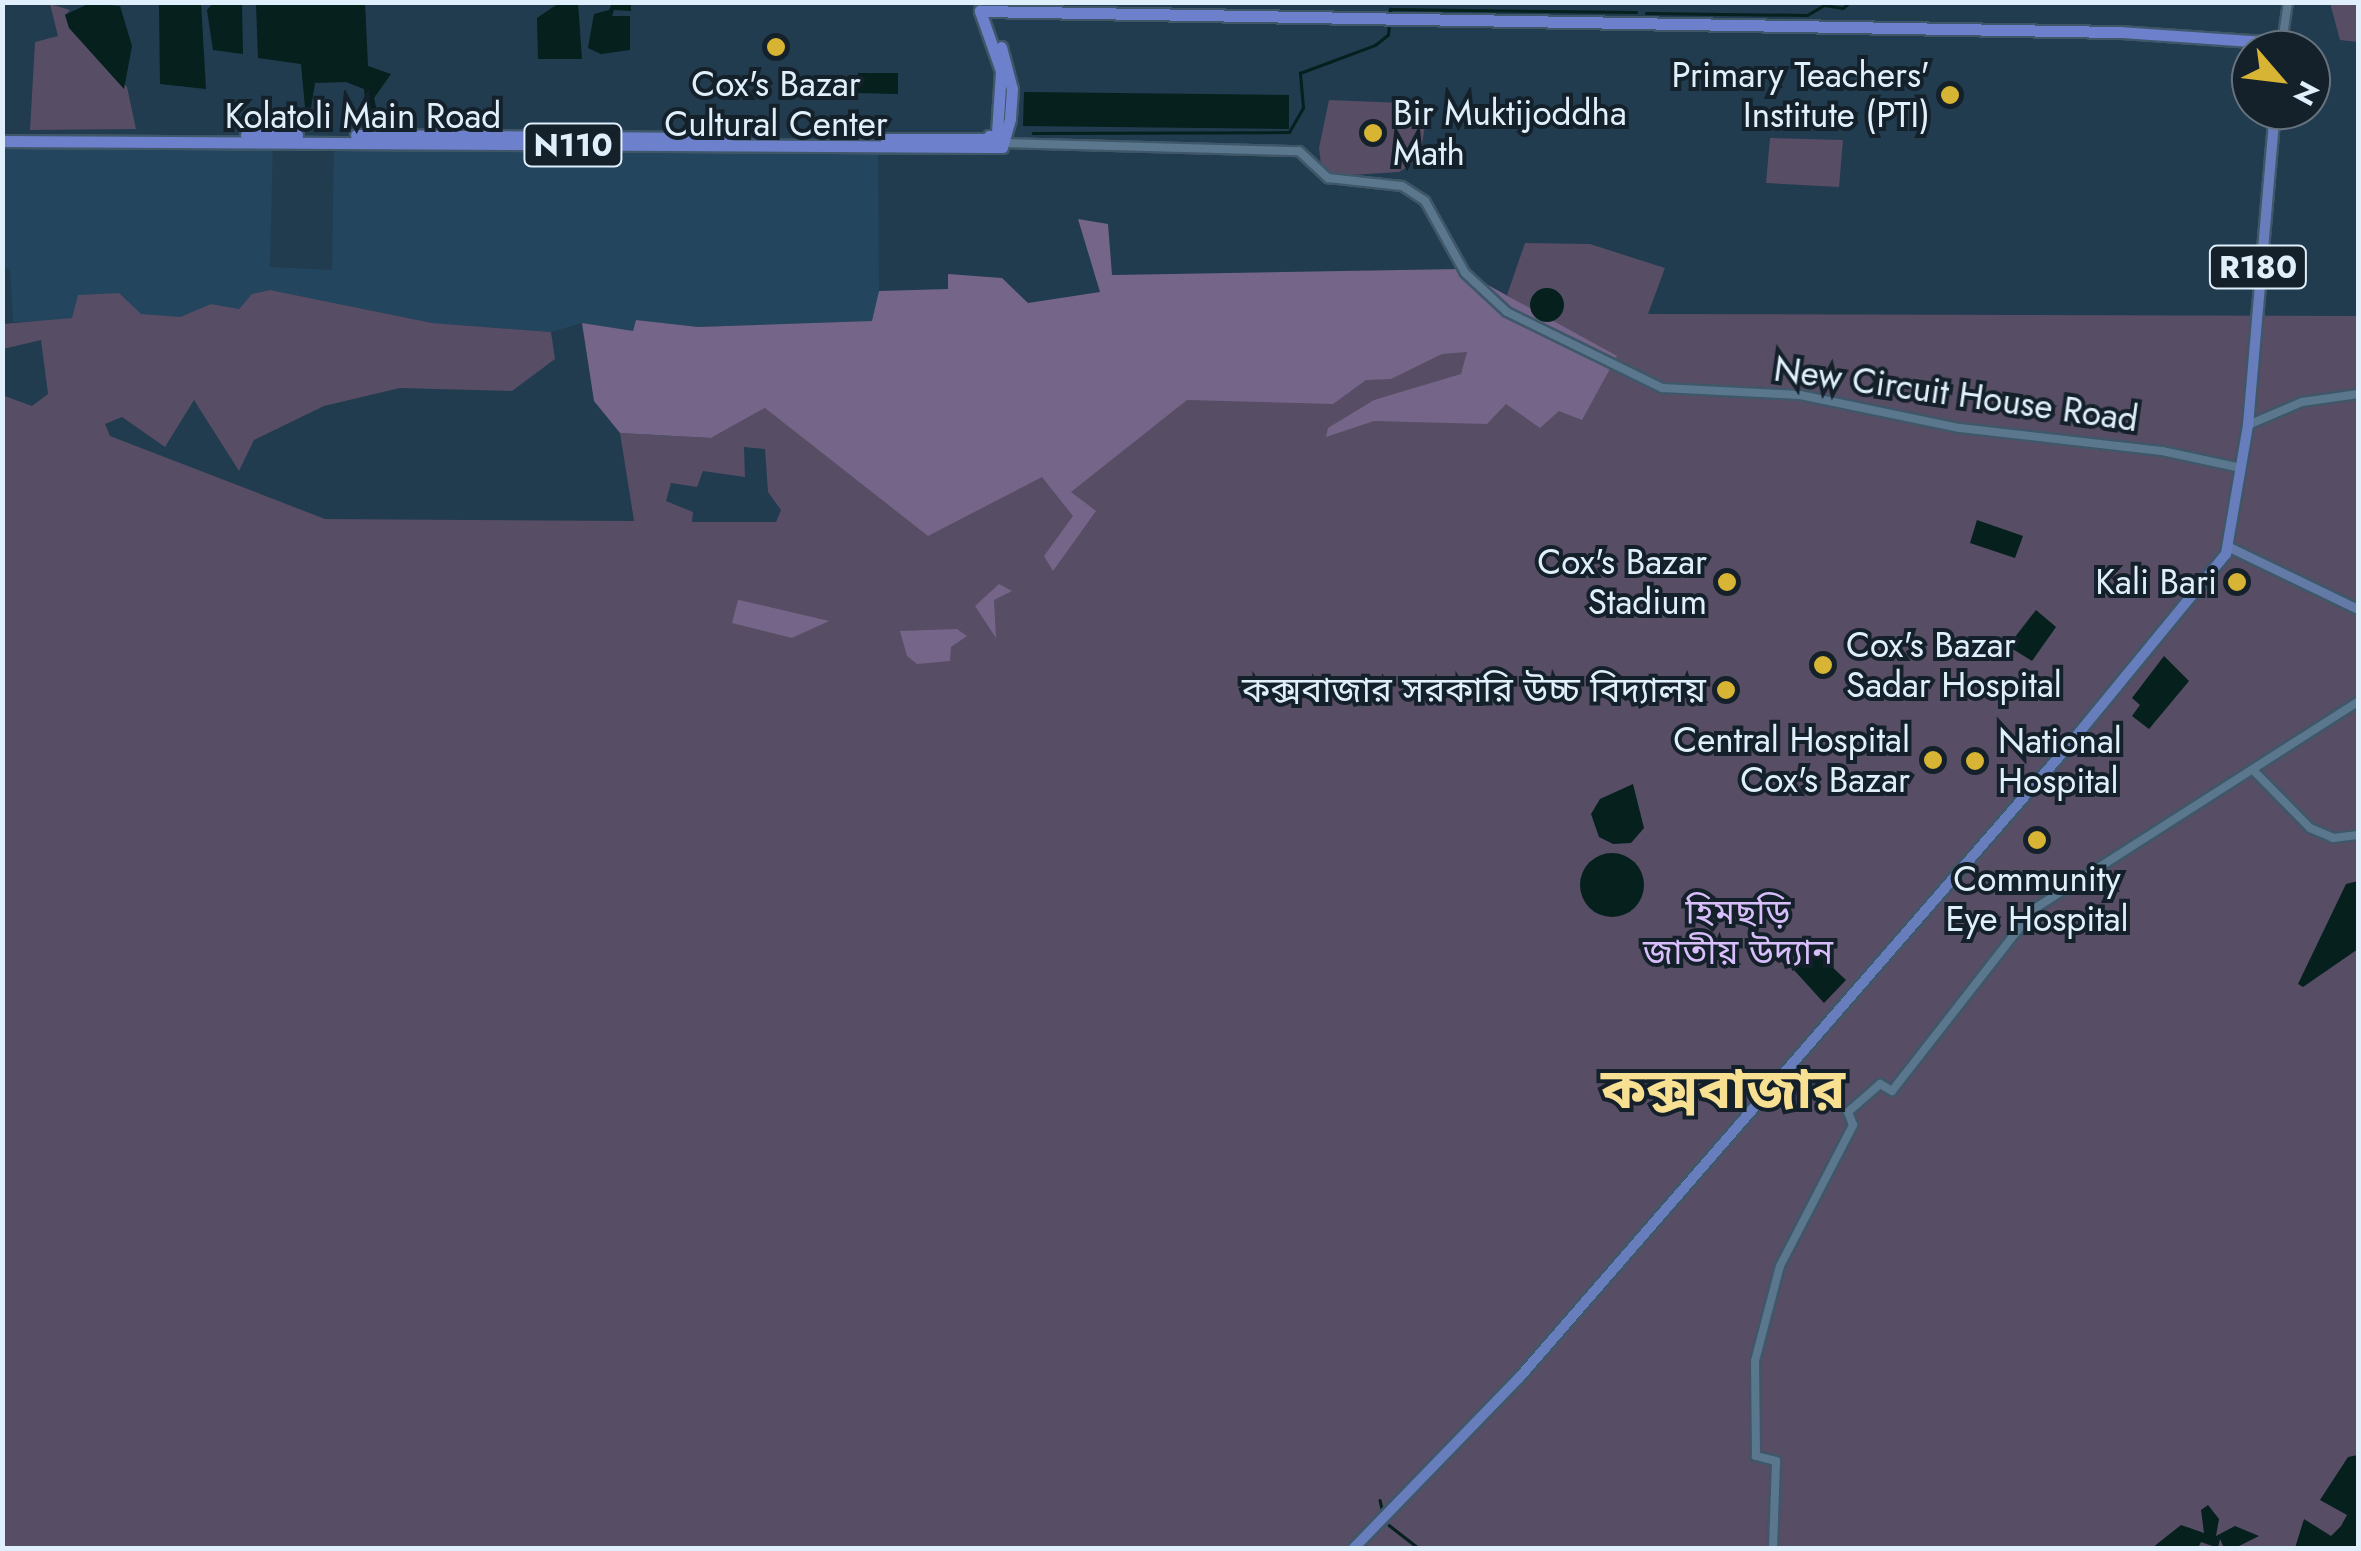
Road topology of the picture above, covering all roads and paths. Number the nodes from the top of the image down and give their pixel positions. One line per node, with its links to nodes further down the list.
1 (2288, 2): 2 (street)
2 (2284, 30)
3 (2231, 42): 6 (highway)
4 (2273, 130): 8 (main road, R180)
5 (2, 138): 6 (highway, Kolatoli Main Road / N110)
6 (995, 140): 9 (street, New Circuit House Road)
7 (2358, 394): 8 (street)
8 (2248, 425): 9 (main road, R180)
9 (2242, 468): 10 (main road, R180)
10 (2230, 547): 11 (main road); 15 (main road)
11 (2358, 609)
12 (2358, 702): 13 (street)
13 (2254, 772): 14 (street); 16 (street)
14 (2358, 836)
15 (1354, 1548)
16 (1773, 1548)

